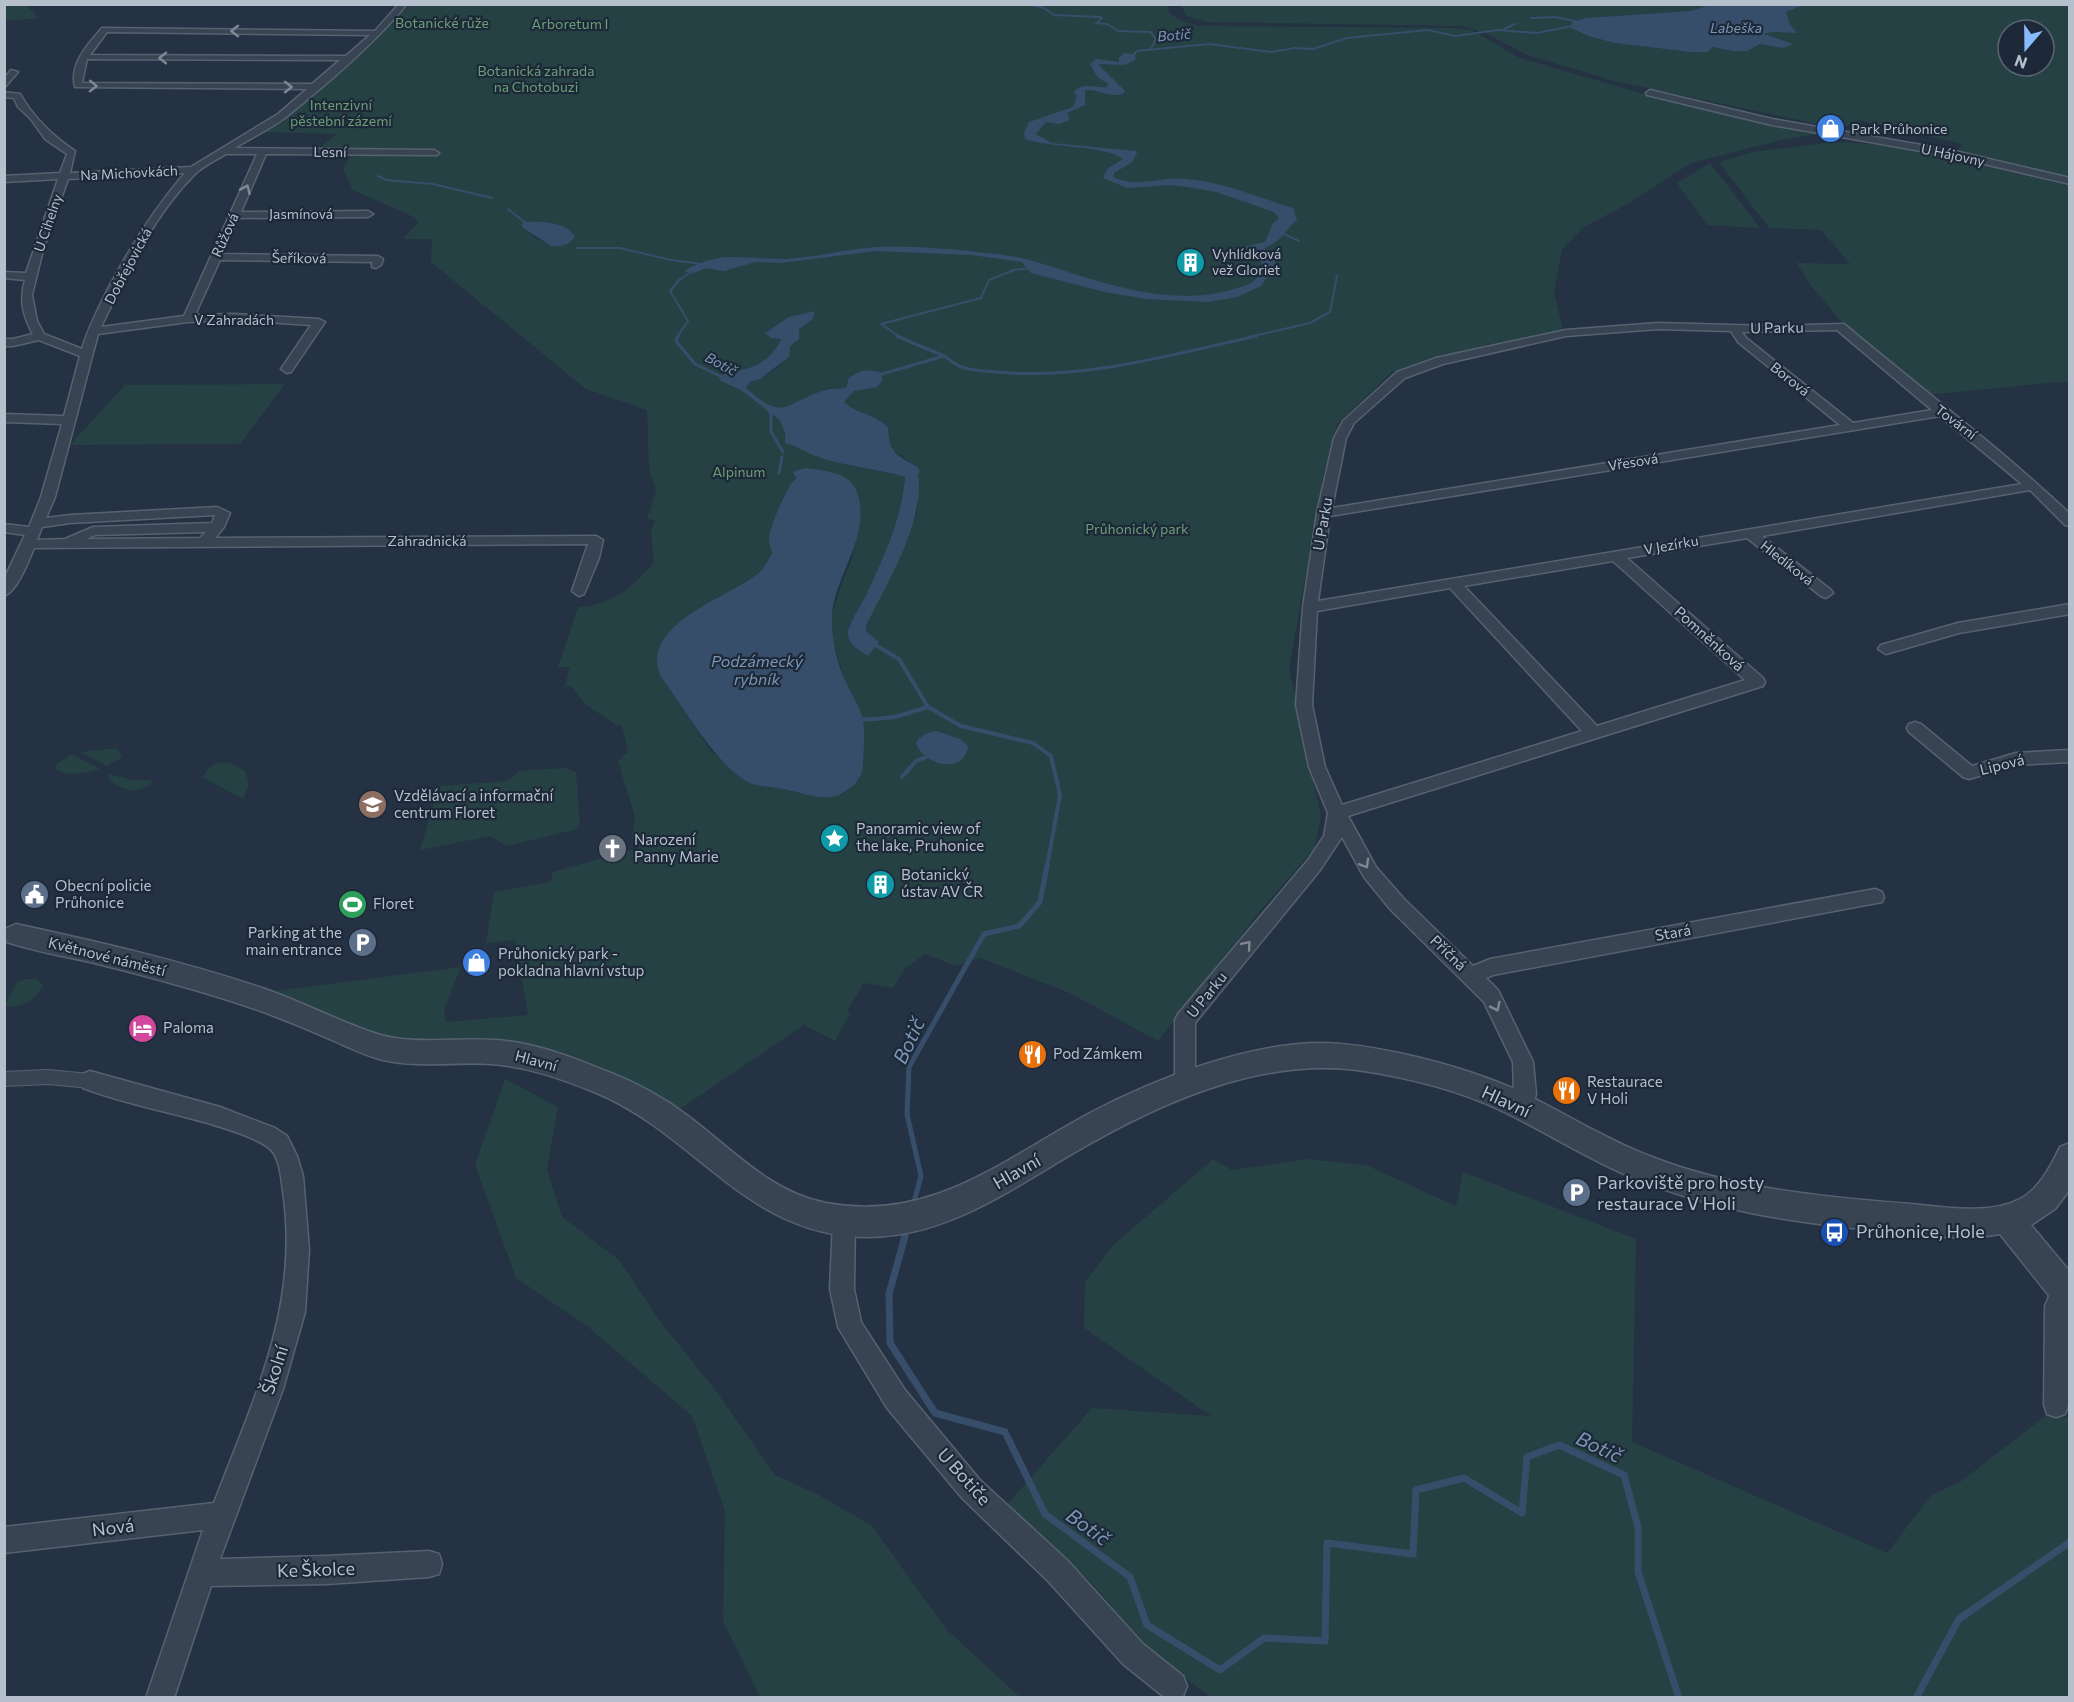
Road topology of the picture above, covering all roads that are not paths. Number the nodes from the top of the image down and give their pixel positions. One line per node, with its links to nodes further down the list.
1 (404, 4): 2 (street, Dobřejovická)
2 (377, 33): 3 (street, one-way to 3); 4 (street, Dobřejovická)
3 (83, 57): 4 (street, one-way to 3); 7 (street, one-way to 7)
4 (347, 58): 7 (street, Dobřejovická)
5 (14, 72): 6 (street)
6 (4, 86)
7 (315, 87): 10 (street, Dobřejovická)
8 (1650, 93): 16 (street, U Hájovny)
9 (4, 94): 14 (street, U Cihelny)
10 (225, 151): 11 (street, Lesní); 13 (street, Dobřejovická)
11 (263, 152): 12 (street, Lesní); 18 (street, Růžová, one-way to 11)
12 (434, 153)
13 (193, 170): 14 (street, Na Michovkách); 26 (street, Dobřejovická)
14 (64, 177): 15 (street, Na Michovkách); 22 (street, U Cihelny)
15 (4, 179)
16 (2070, 181)
17 (368, 214): 18 (street, Jasmínová)
18 (234, 215): 19 (street, Růžová)
19 (215, 257): 20 (street, Šeříková); 23 (street, Růžová)
20 (376, 265)
21 (4, 275): 22 (street)
22 (31, 278): 27 (street, U Cihelny)
23 (188, 319): 26 (street, V Zahradách); 30 (street, V Zahradách)
24 (1840, 326): 25 (street, U Parku); 31 (street, Tovární)
25 (1734, 328): 34 (street, Borová); 36 (street, U Parku)
26 (93, 331): 29 (street, Dobřejovická)
27 (40, 336): 28 (street); 29 (street)
28 (4, 342)
29 (85, 354): 33 (street, Dobřejovická)
30 (287, 369)
31 (1942, 412): 34 (street, Vřesová); 35 (street, Tovární)
32 (4, 418): 33 (street)
33 (67, 420): 41 (street, Dobřejovická)
34 (1851, 427): 36 (street, Vřesová)
35 (2032, 486): 37 (street, Tovární); 40 (street, V Jezírku)
36 (1324, 513): 49 (street, U Parku)
37 (2070, 522)
38 (217, 526): 41 (street); 42 (street); 43 (street, Zahradnická)
39 (4, 528): 41 (street)
40 (1748, 532): 44 (street, V Jezírku); 48 (street, Hledíková)
41 (33, 533): 43 (street, Zahradnická); 46 (street, Dobřejovická)
42 (205, 542): 43 (street, Zahradnická); 47 (street, Zahradnická)
43 (65, 544)
44 (1615, 555): 45 (street, V Jezírku); 53 (street, Pomněnková)
45 (1453, 583): 49 (street, V Jezírku); 53 (street)
46 (4, 591)
47 (579, 591)
48 (1826, 593)
49 (1310, 607): 55 (street, U Parku)
50 (2070, 609): 51 (street)
51 (1886, 649)
52 (1915, 728): 54 (street, Lipová)
53 (1595, 734): 55 (street, Pomněnková)
54 (2070, 756)
55 (1337, 813): 58 (street, Příčná, one-way to 58); 62 (street, U Parku, one-way to 55)
56 (1875, 897): 58 (street, Stará)
57 (8, 934): 59 (street, Květnové náměstí)
58 (1472, 976): 63 (street, Příčná, one-way to 63)
59 (198, 981): 66 (street, Hlavní)
60 (4, 1079): 61 (street)
61 (90, 1081): 69 (street, Školní)
62 (1185, 1086): 63 (street, Hlavní); 66 (street, Hlavní)
63 (1522, 1107): 65 (street, Hlavní)
64 (2070, 1157): 65 (street, Hlavní)
65 (2006, 1218): 67 (street)
66 (844, 1221): 73 (street, U Botiče)
67 (2066, 1294): 68 (street)
68 (2056, 1405)
69 (222, 1515): 70 (street, Nová); 72 (street, Školní)
70 (4, 1540)
71 (429, 1564): 72 (street, Ke Školce)
72 (202, 1573): 74 (street, Školní)
73 (1173, 1686)
74 (160, 1698)

